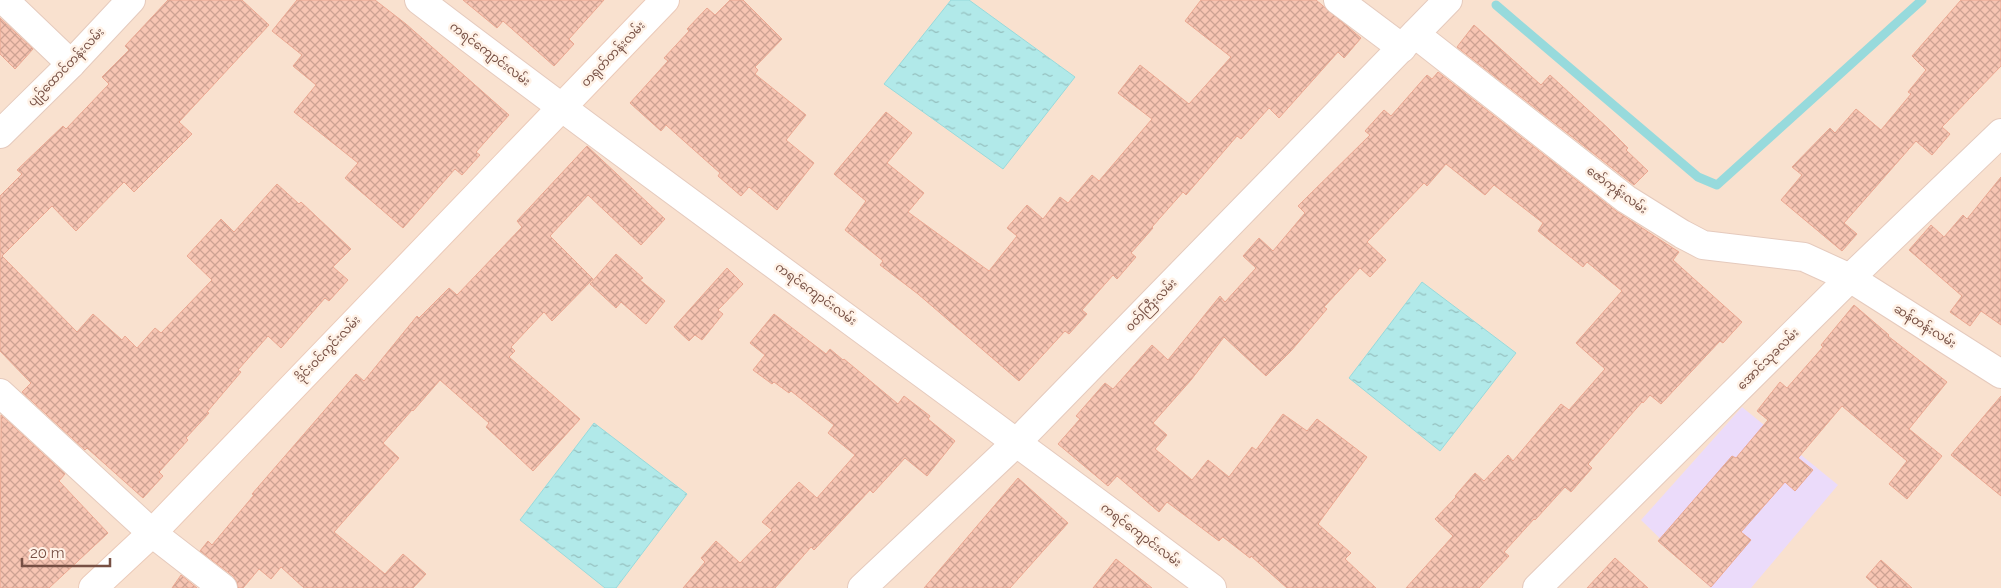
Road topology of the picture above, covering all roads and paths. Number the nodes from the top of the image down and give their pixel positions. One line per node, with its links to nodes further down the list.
1 (4, 0): 7 (street)
2 (131, 0): 7 (street, ပျဉ်ထောင်တန်းလမ်း)
3 (419, 0): 8 (street, ကရင်ကျောင်းလမ်း)
4 (665, 0): 8 (street, တရုတ်တန်းလမ်း)
5 (1338, 0): 6 (street, ဇော်ကုန်းလမ်း)
6 (1424, 24): 11 (street, ဇော်ကုန်းလမ်း); 14 (street, ၀တ်ကြီးလမ်း)
7 (71, 64): 10 (street, ပျဉ်ထောင်တန်းလမ်း)
8 (560, 108): 14 (street, ကရင်ကျောင်းလမ်း); 15 (street, ဒိုင်းဝင်ကွင်းလမ်း)
9 (2001, 133): 11 (street, အောင်သုခလမ်း)
10 (0, 134)
11 (1850, 278): 12 (street, ဆန်တန်းလမ်း); 20 (street, အောင်သုခလမ်း)
12 (2001, 374)
13 (0, 393): 15 (street)
14 (1018, 442): 18 (street, ၀တ်ကြီးလမ်း); 19 (street, ကရင်ကျောင်းလမ်း)
15 (152, 533): 16 (street, ဒိုင်းဝင်ကွင်းလမ်း); 17 (street)
16 (93, 588)
17 (223, 588)
18 (862, 588)
19 (1212, 588)
20 (1536, 588)

